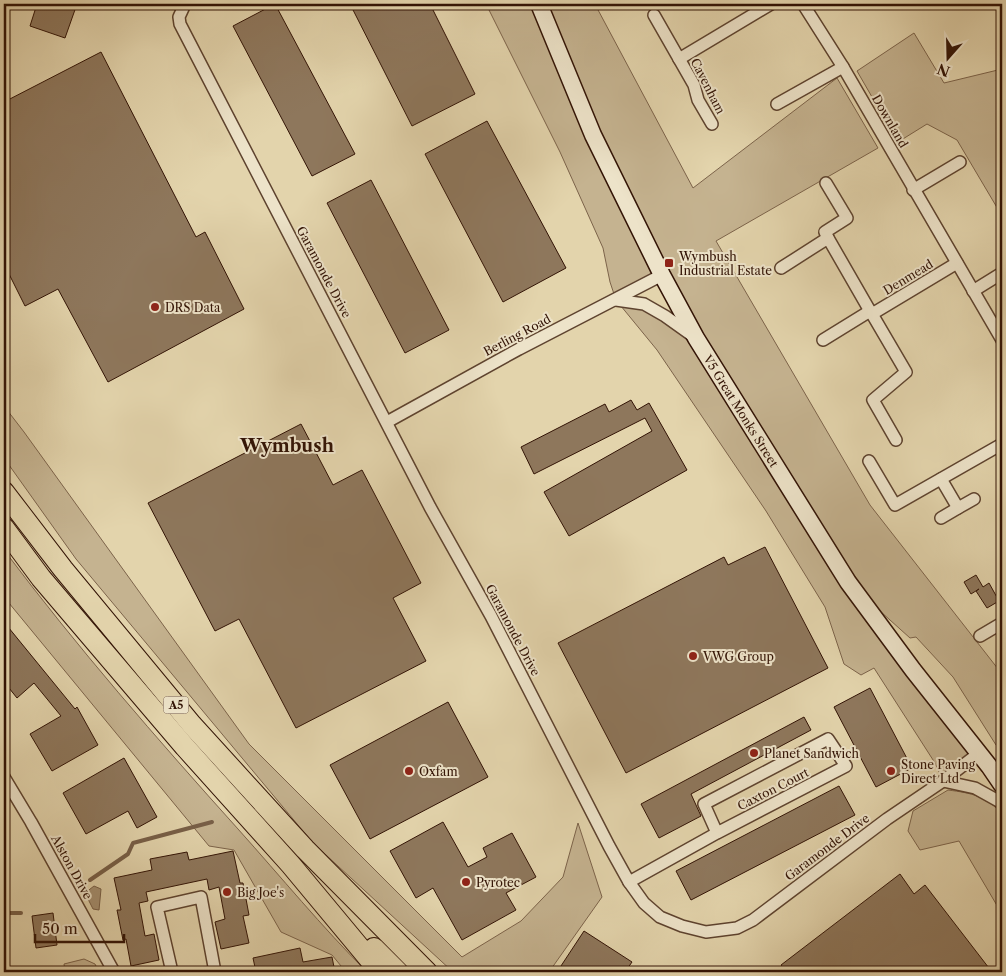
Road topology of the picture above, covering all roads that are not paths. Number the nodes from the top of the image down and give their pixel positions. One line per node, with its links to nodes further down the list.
1 (539, 4): 17 (street, V5 Great Monks Street)
2 (771, 4): 6 (street, Cavenham)
3 (804, 4): 7 (street, Downland)
4 (182, 8): 24 (street, Garamonde Drive)
5 (654, 15): 6 (street, Cavenham)
6 (680, 59): 9 (street, Cavenham)
7 (842, 67): 8 (street); 12 (street, Downland)
8 (777, 104)
9 (712, 124)
10 (960, 162): 12 (street)
11 (826, 183): 13 (street)
12 (913, 190): 14 (street, Downland)
13 (828, 238): 15 (street); 20 (street)
14 (957, 263): 18 (street, Downland); 20 (street, Denmead)
15 (781, 268)
16 (1002, 273): 18 (street)
17 (662, 275): 19 (street, Berling Road); 21 (street, V5 Great Monks Street)
18 (973, 291): 23 (street, Downland)
19 (616, 300): 21 (street); 24 (street, Berling Road)
20 (871, 313): 22 (street, Denmead); 25 (street)
21 (696, 338): 36 (street, V5 Great Monks Street)
22 (822, 340)
23 (1002, 340)
24 (387, 422): 43 (street, Garamonde Drive)
25 (896, 440)
26 (1002, 444): 28 (street)
27 (870, 461): 28 (street)
28 (941, 479): 31 (street)
29 (4, 492): 44 (highway, A5)
30 (974, 499): 31 (street)
31 (958, 508): 32 (street)
32 (941, 518)
33 (4, 528): 42 (highway, A5)
34 (1002, 623): 35 (street)
35 (980, 636)
36 (990, 764): 38 (street, Garamonde Drive); 39 (street, V5 Great Monks Street)
37 (4, 777): 45 (street, Alston Drive)
38 (942, 781): 40 (street); 43 (street, Garamonde Drive)
39 (1002, 785)
40 (1002, 803)
41 (718, 833): 41 (street, Caxton Court); 43 (street, Caxton Court)
42 (291, 865): 48 (highway); 49 (highway, A5)
43 (629, 882)
44 (362, 907): 50 (highway, A5); 51 (highway)
45 (114, 972)
46 (172, 972): 47 (street)
47 (215, 972)
48 (380, 972)
49 (398, 972)
50 (427, 972)
51 (441, 972)

